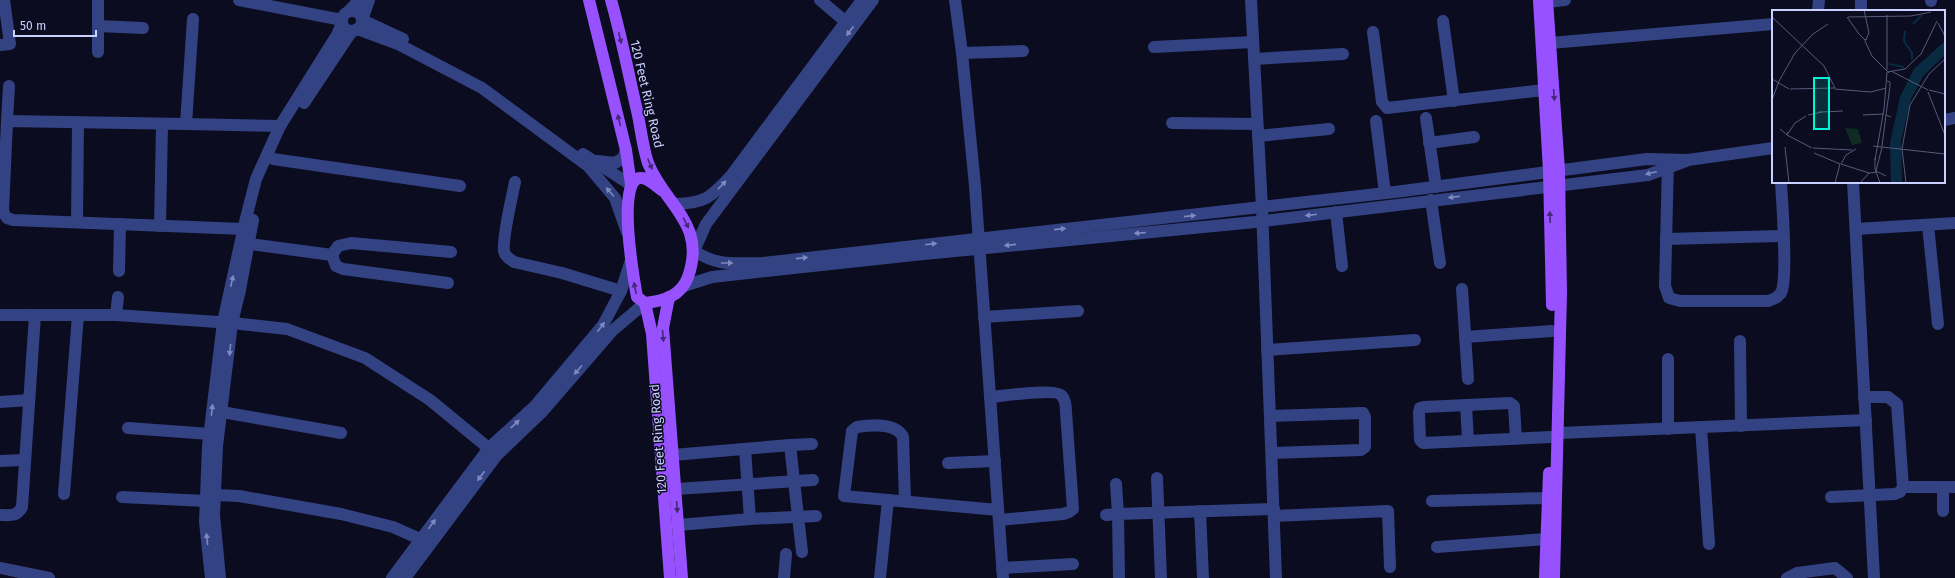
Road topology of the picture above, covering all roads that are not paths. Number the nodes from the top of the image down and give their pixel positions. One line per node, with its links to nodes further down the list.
1 (4, 0): 29 (street)
2 (98, 0): 23 (street)
3 (239, 0): 16 (street)
4 (359, 0): 18 (street)
5 (369, 0): 24 (street)
6 (589, 0): 55 (main road, one-way to 6)
7 (611, 0): 67 (main road, 120 Feet Ring Road, one-way to 67)
8 (820, 0): 21 (street)
9 (862, 0): 21 (street)
10 (873, 0): 87 (street, one-way to 87)
11 (955, 0): 33 (street)
12 (1251, 0): 27 (street)
13 (1544, 0): 14 (street); 28 (main road); 37 (main road)
14 (1566, 0)
15 (1819, 0): 17 (street)
16 (257, 2): 18 (street)
17 (1818, 10)
18 (345, 13): 24 (street); 24 (street); 49 (street)
19 (193, 19): 47 (street)
20 (1443, 21): 38 (street)
21 (846, 22): 70 (street, one-way to 21)
22 (1772, 24): 28 (street)
23 (98, 26): 25 (street); 32 (street)
24 (357, 27): 56 (street); 57 (street); 84 (street, one-way to 24)
25 (143, 28)
26 (1374, 32): 38 (street)
27 (1253, 42): 30 (street); 35 (street)
28 (1550, 43): 59 (main road, one-way to 59)
29 (0, 45)
30 (1154, 47)
31 (1023, 51): 33 (street)
32 (98, 52)
33 (962, 53): 85 (street)
34 (1343, 54): 35 (street)
35 (1254, 59): 48 (street)
36 (9, 86): 43 (street)
37 (1544, 90): 38 (street); 59 (main road)
38 (1454, 101)
39 (1426, 118): 53 (street)
40 (1955, 118): 42 (street)
41 (1376, 120): 68 (street)
42 (1945, 120)
43 (8, 121): 44 (street); 74 (street)
44 (78, 122): 46 (street); 74 (street)
45 (1172, 123): 48 (street)
46 (162, 124): 47 (street); 79 (street)
47 (186, 124): 49 (street)
48 (1257, 124): 51 (street)
49 (280, 126): 80 (street)
50 (1329, 129): 51 (street)
51 (1258, 136): 71 (street)
52 (1474, 137): 53 (street)
53 (1429, 143): 66 (street)
54 (1772, 148): 58 (street)
55 (626, 150): 57 (street); 63 (main road)
56 (273, 159): 65 (street); 86 (street)
57 (592, 160): 63 (street)
58 (1668, 164): 59 (street); 64 (street, one-way to 64); 83 (street)
59 (1554, 171): 64 (main road); 66 (street)
60 (515, 182): 98 (street)
61 (1782, 183): 82 (street)
62 (1853, 183): 81 (street)
63 (631, 185): 67 (main road); 84 (main road, 120 Feet Ring Road)
64 (1554, 185): 69 (street, one-way to 69); 110 (main road, one-way to 64); 131 (main road)
65 (460, 186)
66 (1436, 187): 68 (street)
67 (663, 191): 70 (main road)
68 (1392, 197): 69 (street); 71 (street); 72 (street)
69 (1431, 200): 92 (street)
70 (675, 204): 87 (main road, one-way to 87)
71 (1262, 208): 73 (street); 77 (street, one-way to 71)
72 (1336, 212): 73 (street, one-way to 73); 93 (street)
73 (1262, 221): 77 (street); 114 (street)
74 (77, 222): 76 (street)
75 (1955, 223): 78 (street)
76 (120, 224): 79 (street); 94 (street)
77 (1172, 224): 85 (street)
78 (1928, 225): 81 (street); 109 (street)
79 (160, 226): 80 (street)
80 (244, 229): 108 (street, one-way to 80)
81 (1856, 229): 118 (street)
82 (1783, 236): 83 (street); 83 (street)
83 (1666, 239)
84 (630, 240): 91 (main road, 120 Feet Ring Road)
85 (979, 243): 90 (street); 107 (street)
86 (250, 244): 89 (street); 108 (street)
87 (694, 251): 90 (street, one-way to 90); 96 (main road)
88 (451, 252): 89 (street)
89 (332, 255): 95 (street)
90 (853, 258): 96 (street)
91 (631, 260): 98 (street); 101 (main road, 120 Feet Ring Road, one-way to 91)
92 (1440, 263)
93 (1342, 266)
94 (119, 271)
95 (448, 282)
96 (684, 286): 100 (main road)
97 (1462, 289): 111 (street)
98 (621, 291): 137 (street, one-way to 98)
99 (118, 298): 106 (street)
100 (669, 298): 101 (main road); 139 (main road, 120 Feet Ring Road, one-way to 139)
101 (644, 303): 137 (street, one-way to 137); 188 (main road, 120 Feet Ring Road)
102 (1078, 311): 107 (street)
103 (0, 315): 104 (street)
104 (35, 315): 105 (street); 119 (street)
105 (78, 315): 106 (street); 152 (street)
106 (116, 315): 108 (street)
107 (984, 317): 117 (street)
108 (227, 323): 122 (street, one-way to 122); 130 (street, one-way to 108); 137 (street)
109 (1938, 324)
110 (1552, 331): 111 (street); 131 (main road)
111 (1465, 337): 116 (street)
112 (1415, 340): 114 (street)
113 (1740, 341): 125 (street)
114 (1267, 350): 123 (street)
115 (1668, 359): 128 (street)
116 (1468, 379)
117 (990, 397): 142 (street); 167 (street)
118 (1864, 397): 124 (street); 149 (street)
119 (29, 400): 120 (street); 140 (street)
120 (0, 402)
121 (1466, 405): 132 (street); 133 (street); 133 (street)
122 (222, 412): 129 (street); 155 (street)
123 (1270, 416): 138 (street); 138 (street)
124 (1866, 420): 125 (street); 153 (street)
125 (1741, 426): 126 (street)
126 (1701, 427): 128 (street); 174 (street)
127 (128, 428): 130 (street)
128 (1668, 429): 131 (street)
129 (340, 433)
130 (210, 434): 155 (street)
131 (1554, 435): 132 (street); 156 (main road); 196 (main road)
132 (1516, 438): 133 (street)
133 (1468, 441)
134 (812, 444): 135 (street)
135 (790, 445): 136 (street); 146 (street)
136 (745, 449): 139 (street); 147 (street)
137 (493, 451): 172 (street, one-way to 137); 187 (street, one-way to 187)
138 (1272, 453): 163 (street)
139 (673, 455): 151 (main road, 120 Feet Ring Road)
140 (24, 460): 141 (street); 166 (street)
141 (0, 461)
142 (995, 462): 143 (street); 167 (street)
143 (948, 463)
144 (1157, 478): 164 (street)
145 (813, 480): 146 (street)
146 (794, 482): 147 (street); 169 (street)
147 (748, 484): 151 (street); 170 (street)
148 (1116, 484): 165 (street)
149 (1903, 487): 150 (street); 153 (street)
150 (1949, 487): 162 (street)
151 (676, 489): 171 (main road, 120 Feet Ring Road, one-way to 171)
152 (64, 494)
153 (1869, 495): 157 (street); 199 (street)
154 (122, 497): 155 (street)
155 (210, 498): 172 (street); 184 (street, one-way to 155); 185 (street)
156 (1548, 498): 160 (street); 173 (main road)
157 (1831, 498)
158 (888, 500): 159 (street); 159 (street); 191 (street)
159 (905, 502): 167 (street)
160 (1432, 502)
161 (1200, 511): 163 (street); 164 (street); 193 (street)
162 (1943, 511)
163 (1274, 512): 179 (street); 194 (street)
164 (1158, 513): 165 (street); 192 (street)
165 (1112, 514): 182 (street)
166 (0, 515)
167 (999, 515): 181 (street)
168 (816, 516): 169 (street)
169 (798, 518): 170 (street); 176 (street)
170 (750, 519): 171 (street)
171 (678, 525): 189 (main road, 120 Feet Ring Road)
172 (420, 539): 186 (street)
173 (1546, 539): 175 (street); 195 (main road)
174 (1709, 544)
175 (1437, 547)
176 (802, 552)
177 (786, 554): 190 (street)
178 (1073, 564): 181 (street)
179 (1390, 567)
180 (0, 568): 183 (street)
181 (1003, 573)
182 (1119, 577)
183 (49, 578)
184 (211, 578)
185 (220, 578)
186 (392, 578)
187 (405, 578)
188 (670, 578)
189 (682, 578)
190 (784, 578)
191 (880, 578)
192 (1161, 578)
193 (1203, 578)
194 (1276, 578)
195 (1544, 578)
196 (1554, 578)
197 (1787, 578): 198 (street)
198 (1847, 578)
199 (1874, 578)

